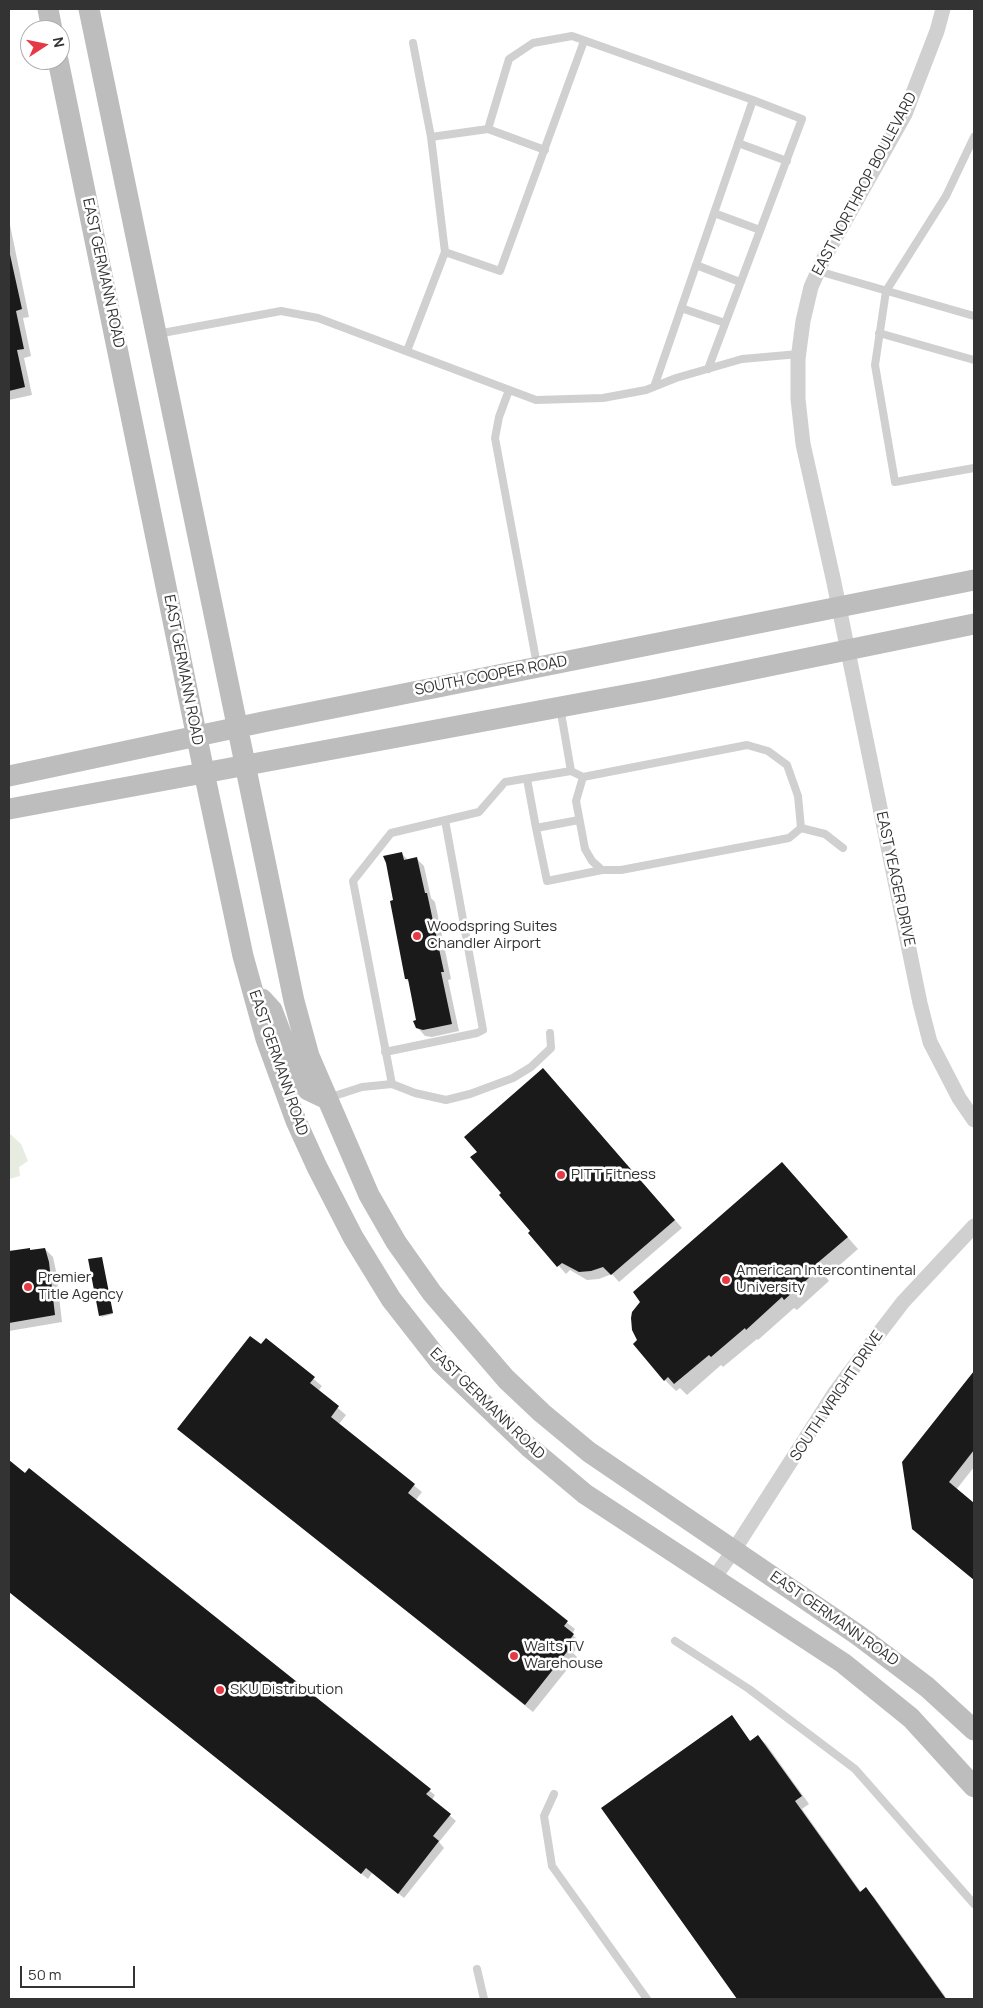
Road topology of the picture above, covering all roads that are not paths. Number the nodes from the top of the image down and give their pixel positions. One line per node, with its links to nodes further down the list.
1 (89, 9): 24 (main road, EAST GERMANN ROAD)
2 (943, 9): 17 (street, EAST NORTHROP BOULEVARD)
3 (584, 41): 6 (lane); 7 (lane); 11 (lane)
4 (413, 43): 8 (lane)
5 (60, 70): 40 (main road, EAST GERMANN ROAD)
6 (753, 100): 10 (lane); 12 (lane)
7 (488, 129): 8 (lane); 11 (lane)
8 (431, 137): 15 (lane)
9 (974, 137): 19 (lane)
10 (738, 143): 12 (lane); 13 (lane)
11 (545, 150): 15 (lane)
12 (786, 160): 14 (lane)
13 (714, 213): 14 (lane); 16 (lane)
14 (760, 230): 18 (lane)
15 (445, 252): 25 (lane)
16 (696, 266): 18 (lane); 20 (lane)
17 (818, 272): 19 (lane); 26 (street, EAST NORTHROP BOULEVARD)
18 (740, 282): 22 (lane)
19 (886, 291): 21 (lane); 23 (lane)
20 (681, 308): 22 (lane); 29 (lane)
21 (974, 316)
22 (725, 323): 28 (lane)
23 (878, 333): 27 (lane); 31 (lane)
24 (156, 335): 25 (lane); 39 (main road, EAST GERMANN ROAD)
25 (407, 352): 30 (lane)
26 (799, 354): 28 (lane); 33 (street, EAST NORTHROP BOULEVARD)
27 (974, 360)
28 (708, 369): 29 (lane)
29 (654, 387): 30 (lane)
30 (509, 390): 37 (lane)
31 (974, 468)
32 (974, 580): 33 (main road, SOUTH COOPER ROAD)
33 (839, 606): 35 (street, EAST NORTHROP BOULEVARD); 37 (main road, SOUTH COOPER ROAD)
34 (974, 624): 36 (main road)
35 (843, 628): 36 (street, EAST YEAGER DRIVE)
36 (848, 649): 38 (main road); 59 (street, EAST YEAGER DRIVE)
37 (537, 667): 39 (main road, SOUTH COOPER ROAD)
38 (560, 707): 41 (main road); 42 (lane)
39 (238, 728): 40 (main road, SOUTH COOPER ROAD); 41 (main road, EAST GERMANN ROAD)
40 (197, 737): 43 (main road, EAST GERMANN ROAD); 44 (main road, SOUTH COOPER ROAD)
41 (246, 765): 43 (main road); 58 (main road, EAST GERMANN ROAD)
42 (570, 771): 45 (lane); 46 (lane)
43 (204, 772): 47 (main road); 54 (main road, EAST GERMANN ROAD)
44 (9, 776)
45 (583, 777): 49 (lane); 51 (lane)
46 (527, 779): 48 (lane); 50 (lane)
47 (9, 809)
48 (445, 820): 56 (lane); 56 (lane)
49 (580, 820): 50 (lane); 53 (lane)
50 (536, 828): 53 (lane)
51 (801, 828): 52 (lane); 53 (lane)
52 (843, 848)
53 (602, 870)
54 (250, 985): 58 (main road); 62 (main road, EAST GERMANN ROAD)
55 (550, 1034): 57 (lane)
56 (386, 1052): 57 (lane)
57 (392, 1084): 58 (lane)
58 (327, 1099): 61 (main road, EAST GERMANN ROAD)
59 (974, 1120)
60 (974, 1226): 61 (street, SOUTH WRIGHT DRIVE)
61 (734, 1550): 62 (street, SOUTH WRIGHT DRIVE); 64 (main road, EAST GERMANN ROAD)
62 (714, 1578): 65 (main road, EAST GERMANN ROAD)
63 (675, 1641): 67 (lane)
64 (974, 1730)
65 (974, 1787)
66 (554, 1794): 70 (lane)
67 (974, 1904)
68 (477, 1969): 69 (lane)
69 (484, 1999)
70 (647, 1999)

